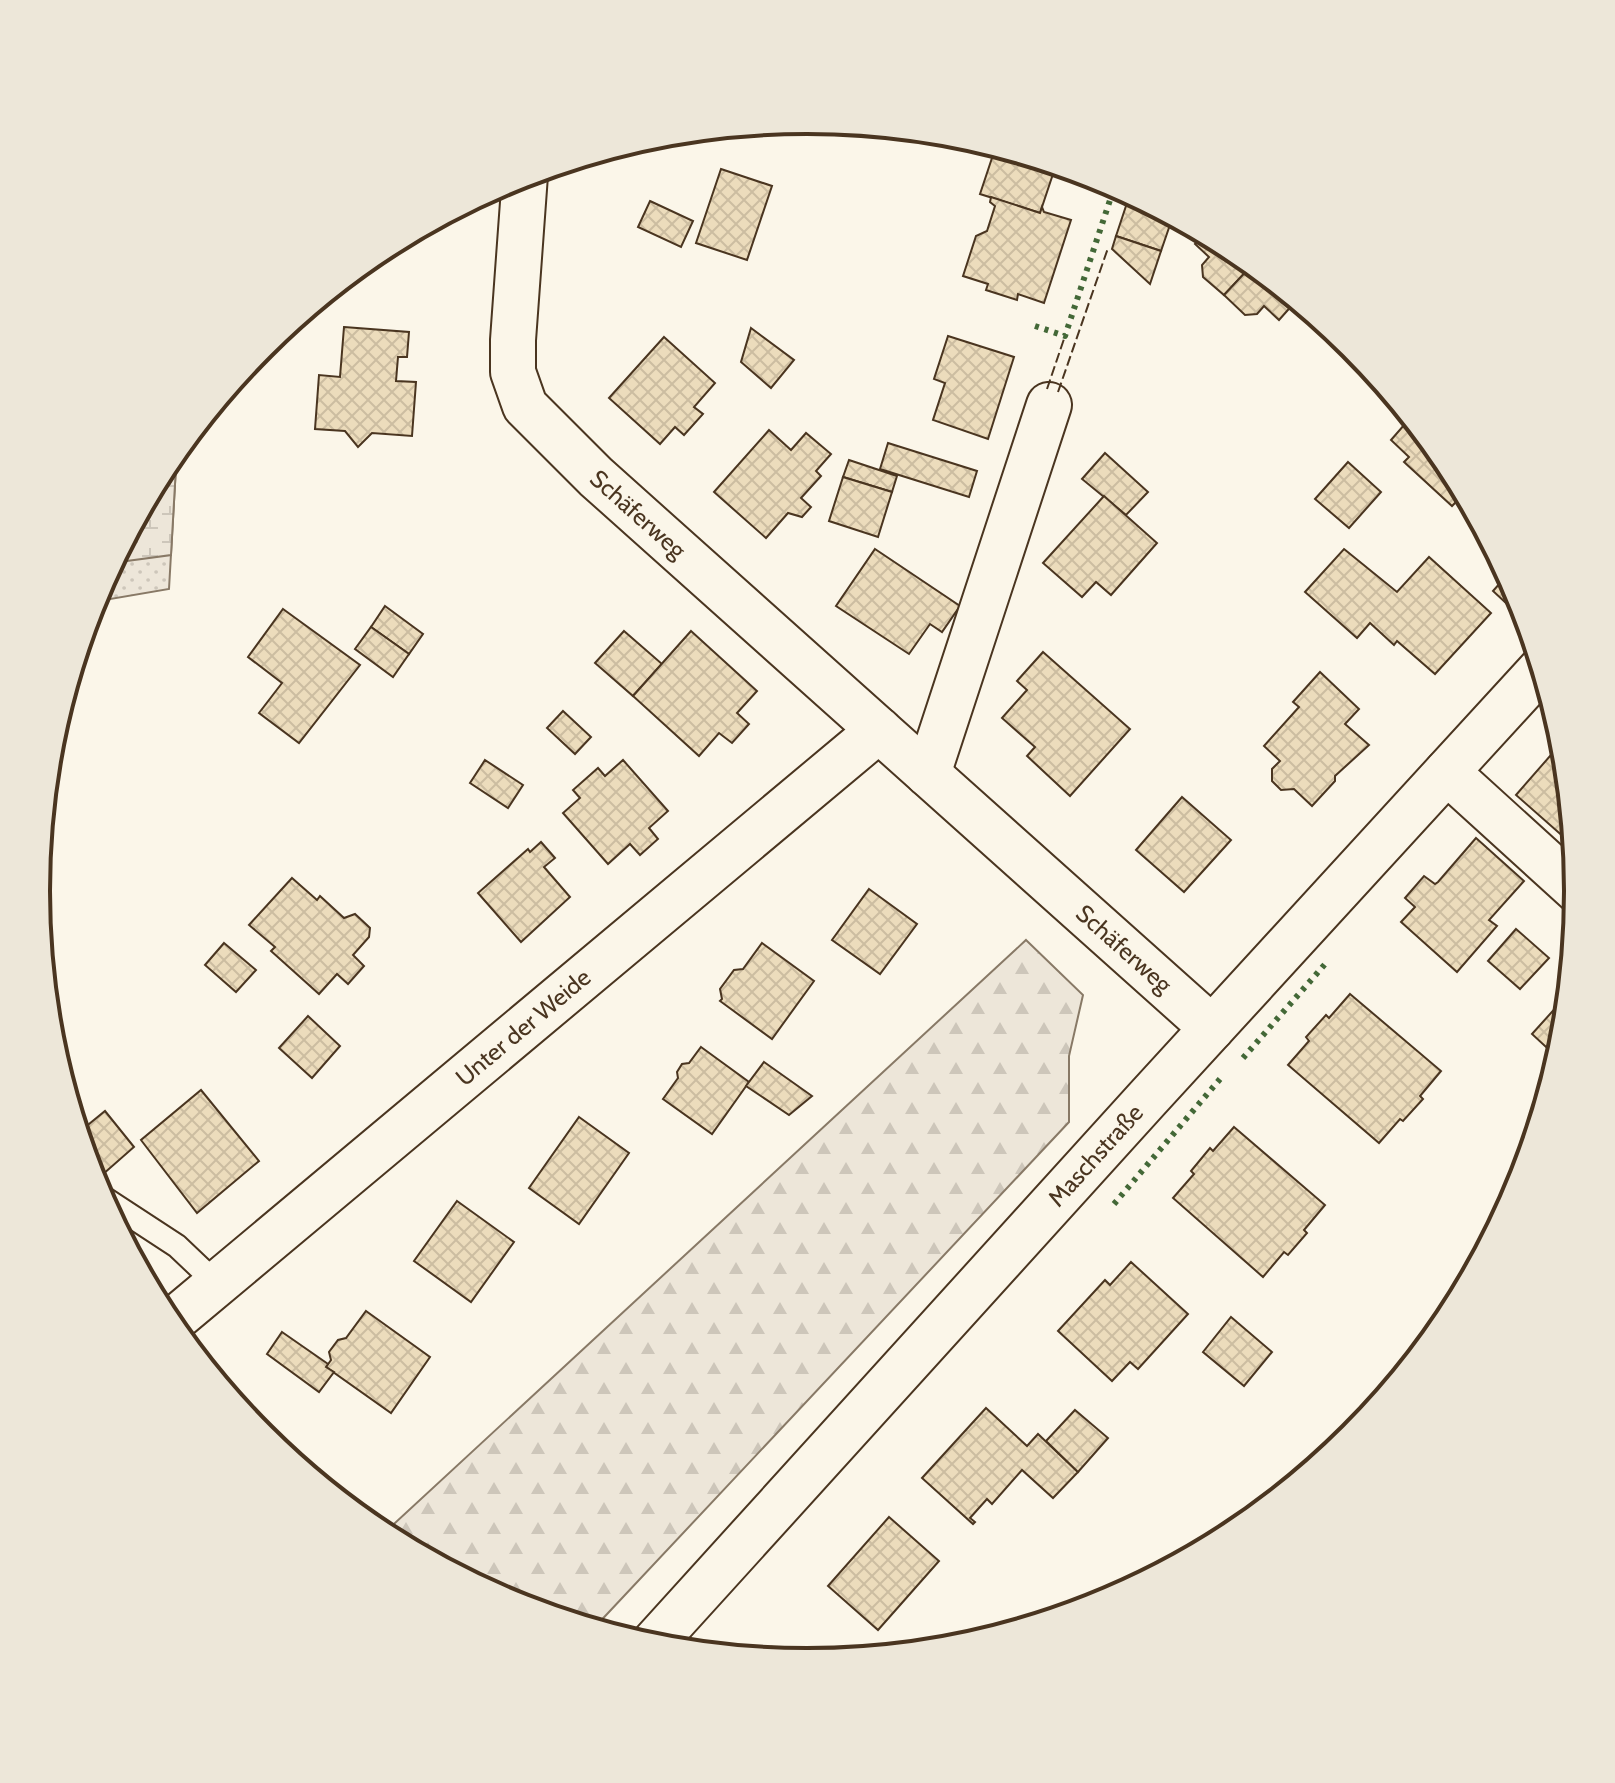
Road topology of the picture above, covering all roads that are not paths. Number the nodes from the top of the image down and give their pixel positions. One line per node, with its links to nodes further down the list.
1 (524, 190): 4 (street, Schäferweg)
2 (1049, 405): 6 (street)
3 (1534, 677): 5 (street, Maschstraße)
4 (879, 730): 6 (street, Schäferweg); 10 (street, Unter der Weide)
5 (1447, 772): 7 (street); 8 (street, Maschstraße)
6 (928, 774): 8 (street, Schäferweg)
7 (1564, 879)
8 (1212, 1028): 12 (street, Maschstraße)
9 (120, 1209): 10 (lane)
10 (217, 1284): 11 (street, Unter der Weide)
11 (180, 1315)
12 (662, 1634)

